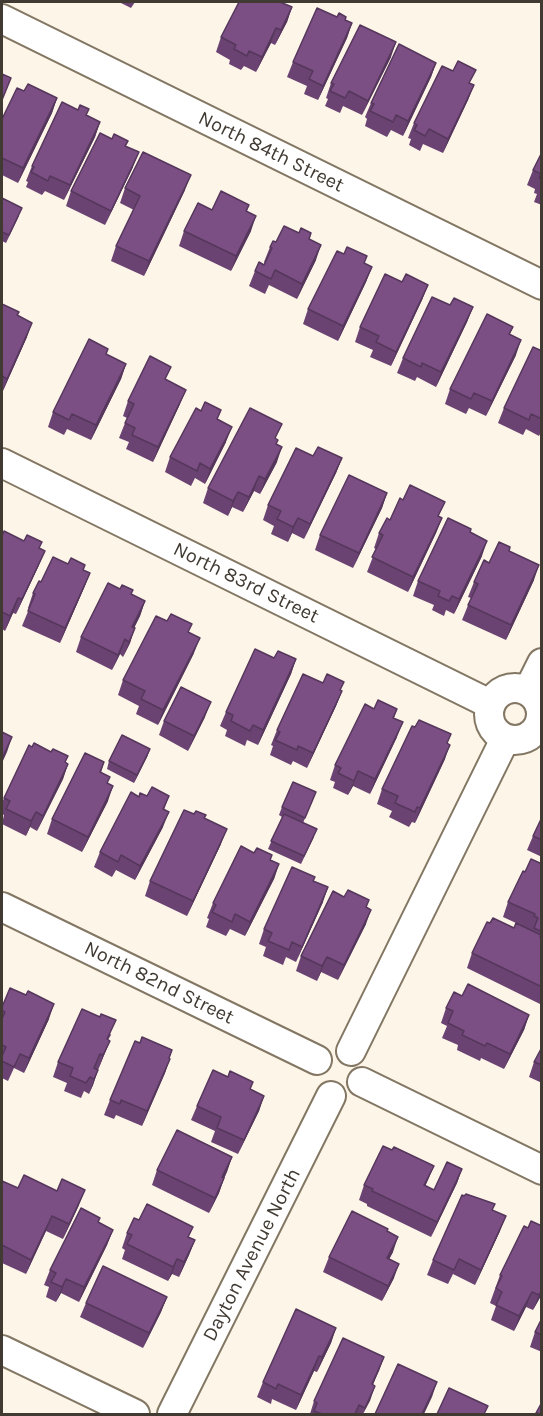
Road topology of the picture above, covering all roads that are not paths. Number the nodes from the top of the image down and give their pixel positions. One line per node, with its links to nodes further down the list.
1 (2, 19): 2 (street, North 84th Street)
2 (542, 285)
3 (2, 463): 6 (street, North 83rd Street)
4 (542, 663): 5 (street)
5 (528, 691): 6 (street); 7 (street)
6 (490, 704): 8 (street)
7 (539, 729): 8 (street)
8 (505, 739): 10 (street)
9 (2, 907): 11 (street, North 82nd Street)
10 (351, 1051): 11 (street); 12 (street)
11 (317, 1060): 13 (street)
12 (362, 1082): 13 (street); 14 (street)
13 (331, 1096): 17 (street, Dayton Avenue North)
14 (542, 1170)
15 (2, 1350): 16 (street)
16 (135, 1414)
17 (172, 1414)

